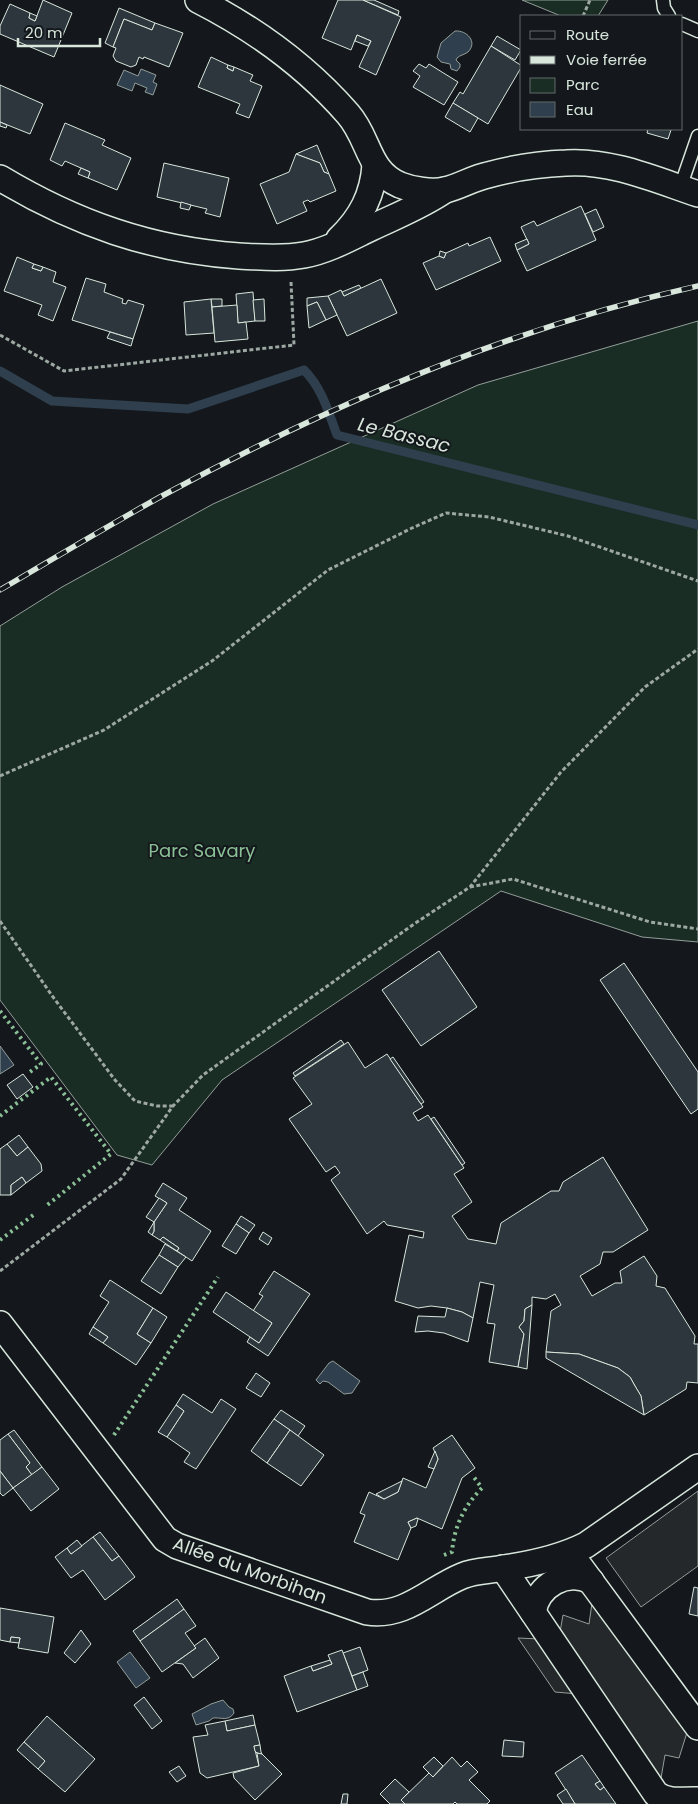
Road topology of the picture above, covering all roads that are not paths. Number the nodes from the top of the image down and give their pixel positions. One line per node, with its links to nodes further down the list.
1 (198, 0): 7 (street)
2 (663, 0): 3 (lane)
3 (668, 15)
4 (683, 24): 5 (lane)
5 (698, 30)
6 (698, 136): 10 (lane)
7 (375, 165): 9 (street); 11 (street)
8 (0, 178): 11 (street)
9 (445, 190): 10 (street); 11 (street)
10 (689, 191)
11 (332, 246)
12 (0, 1324): 15 (street, Allée du Morbihan)
13 (698, 1467): 14 (street, Allée du Morbihan)
14 (570, 1553): 15 (street, Allée du Morbihan); 16 (street)
15 (503, 1568): 17 (street)
16 (591, 1581): 17 (street); 18 (street)
17 (533, 1612): 19 (street)
18 (698, 1727)
19 (695, 1797)

